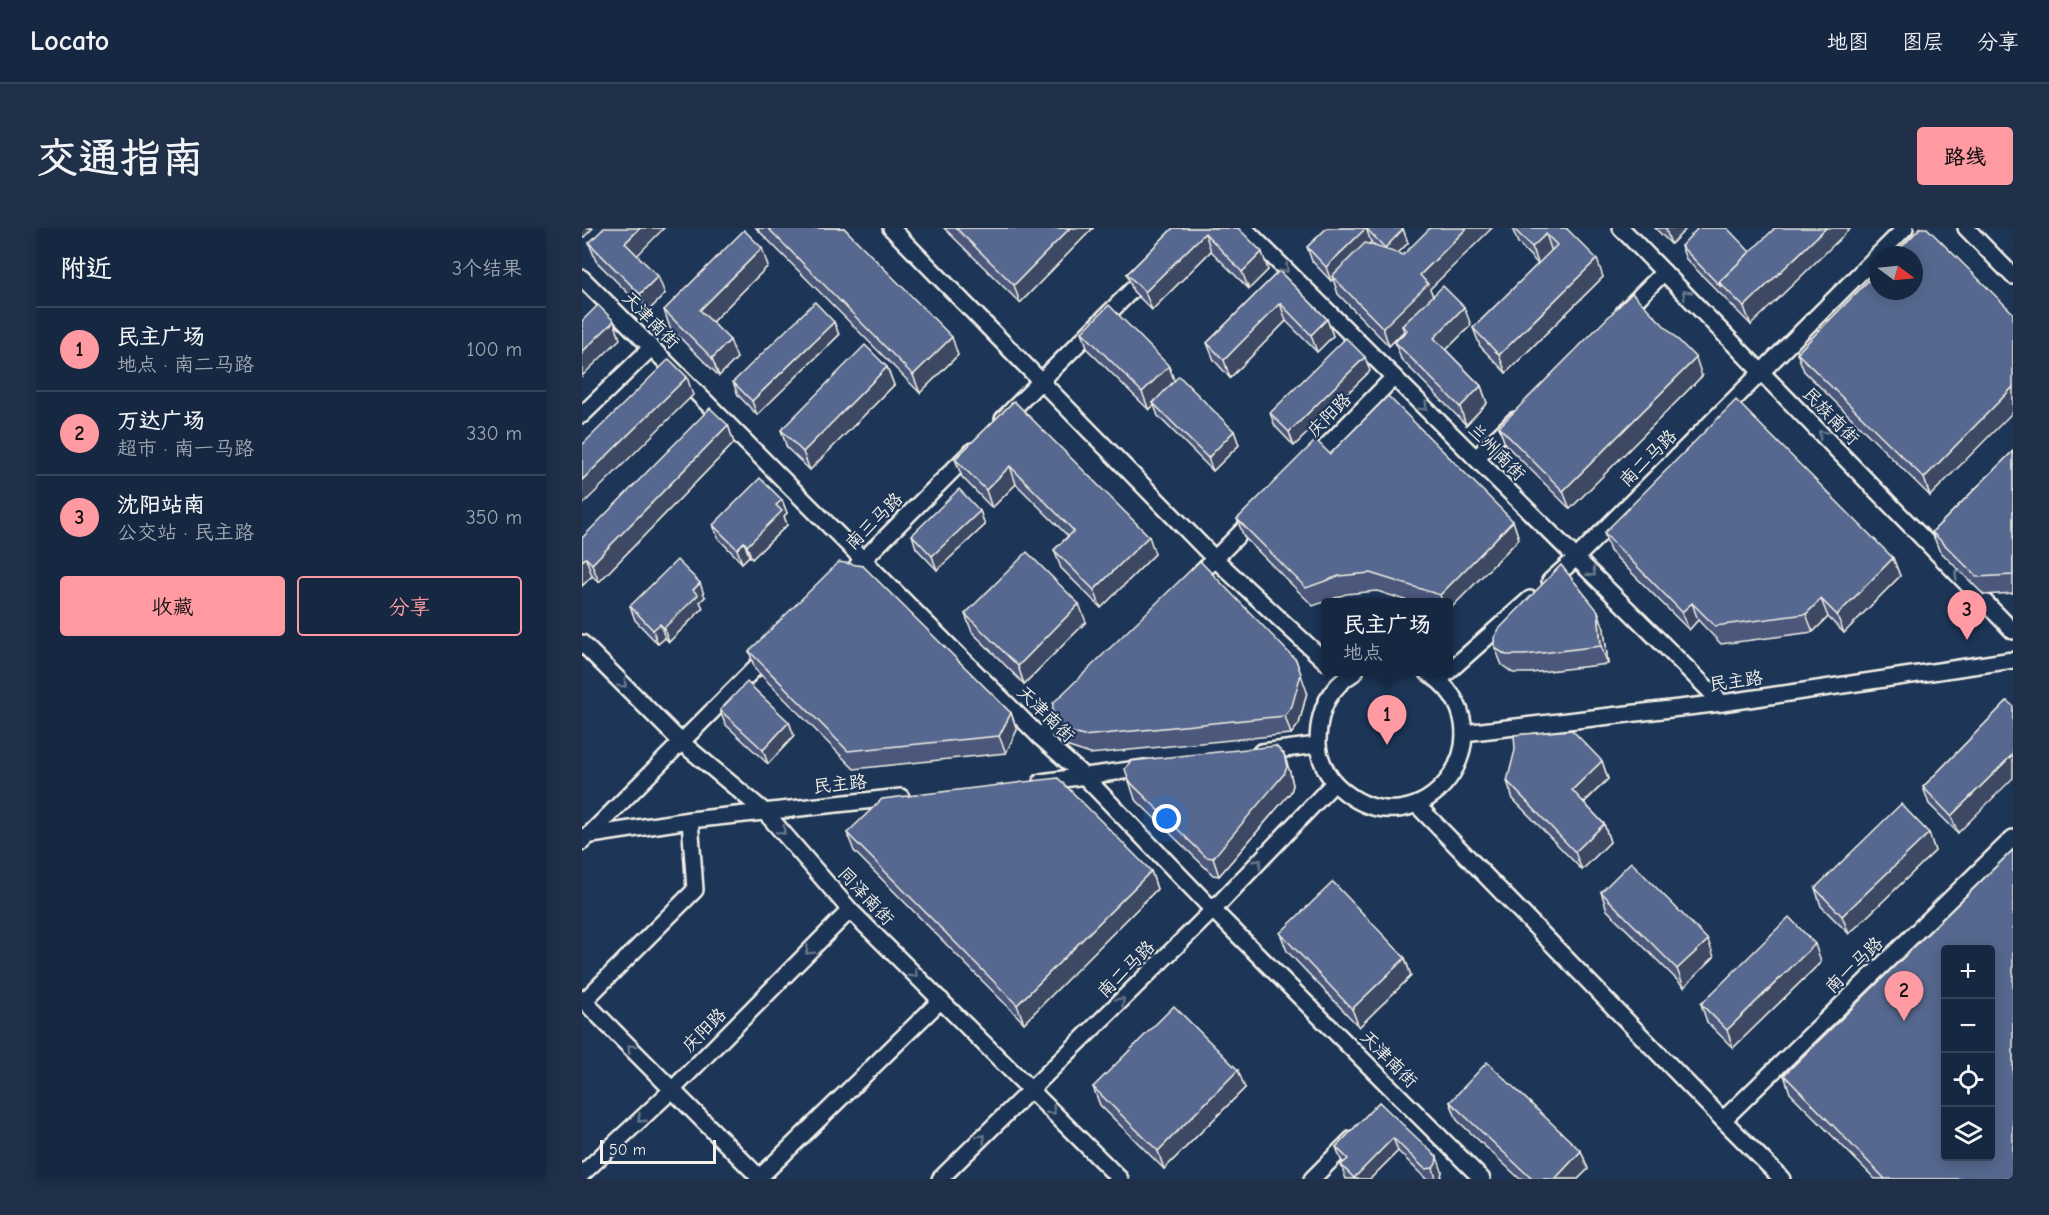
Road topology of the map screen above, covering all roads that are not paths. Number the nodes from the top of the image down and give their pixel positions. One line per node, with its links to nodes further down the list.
1 (891, 228): 16 (street)
2 (1244, 228): 15 (street, 兰州南街, one-way to 15)
3 (1621, 228): 9 (street, 民族南街)
4 (1905, 228): 6 (street, 南二马路)
5 (1966, 228): 10 (street)
6 (1887, 246)
7 (1869, 264): 14 (street, 南二马路)
8 (1153, 268): 16 (street, 南三马路)
9 (1664, 272): 12 (street); 14 (street, 民族南街, one-way to 9)
10 (2013, 276)
11 (582, 278): 13 (street, 天津南街)
12 (1615, 321)
13 (651, 348): 18 (street); 24 (street, 天津南街)
14 (1761, 372): 22 (street, 南二马路); 27 (street, 民族南街, one-way to 14)
15 (1394, 377): 19 (street, 兰州南街, one-way to 19); 20 (street, 庆阳路)
16 (1041, 381): 23 (street); 24 (street, 南三马路)
17 (1525, 410): 19 (street)
18 (582, 415)
19 (1476, 458): 22 (street, 兰州南街)
20 (1296, 477)
21 (1264, 510): 23 (street)
22 (1576, 558): 31 (street, 南二马路); 36 (street, 兰州南街, one-way to 36)
23 (1215, 559): 26 (street); 30 (street)
24 (863, 560): 25 (street, 南三马路); 38 (street, 天津南街)
25 (847, 576)
26 (1182, 593)
27 (2013, 631)
28 (582, 643): 39 (street, 同泽南街, one-way to 39)
29 (780, 643): 39 (street)
30 (1321, 657)
31 (1453, 659)
32 (2013, 660): 36 (street, 民主路)
33 (1344, 676): 40 (street)
34 (1433, 676): 37 (street)
35 (1082, 695): 38 (street)
36 (1722, 702): 37 (street, 民主路)
37 (1464, 733): 47 (street)
38 (1040, 737): 43 (street, 天津南街)
39 (681, 742): 48 (street, 同泽南街); 50 (street)
40 (1317, 745): 41 (street); 45 (street)
41 (1248, 754)
42 (1155, 767): 43 (street)
43 (1085, 777): 44 (street); 53 (street, 天津南街)
44 (1026, 783)
45 (1334, 783): 47 (street); 53 (street, 南二马路, one-way to 45)
46 (919, 795): 48 (street, 民主路)
47 (1417, 805): 58 (street)
48 (765, 812): 49 (street, 民主路); 52 (street, 同泽南街, one-way to 52)
49 (690, 820): 50 (street, 民主路); 54 (street)
50 (584, 838)
51 (2013, 838): 58 (street, 南一马路)
52 (850, 910): 55 (street, 同泽南街, one-way to 55); 56 (street, 庆阳路, one-way to 56)
53 (1213, 910): 57 (street, 南二马路, one-way to 53); 65 (street, 天津南街)
54 (583, 1000): 56 (street, one-way to 54)
55 (941, 1000): 57 (street, 同泽南街); 61 (street)
56 (672, 1090): 60 (street, 庆阳路, one-way to 60); 61 (street)
57 (1031, 1090): 62 (street, 南二马路, one-way to 57); 63 (street, 同泽南街, one-way to 63)
58 (1723, 1120): 66 (street)
59 (1366, 1125): 64 (street)
60 (582, 1174)
61 (759, 1178)
62 (940, 1179)
63 (1120, 1179)
64 (1312, 1179)
65 (1482, 1179)
66 (1782, 1179)

